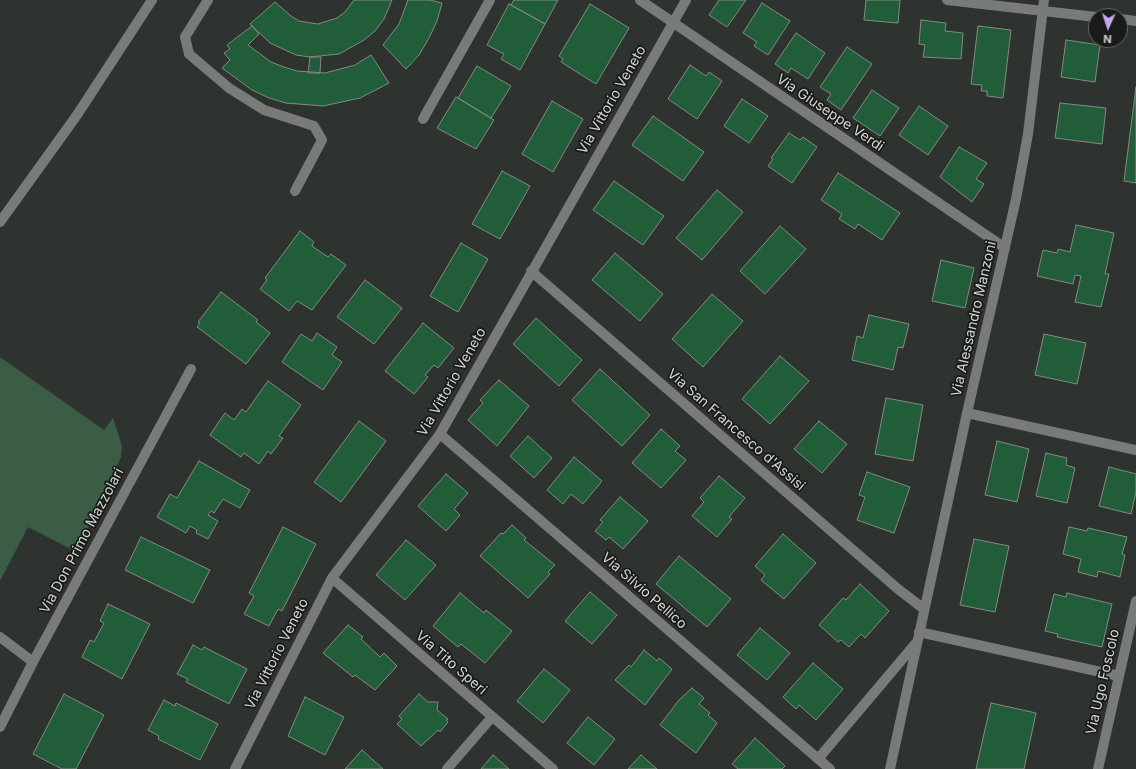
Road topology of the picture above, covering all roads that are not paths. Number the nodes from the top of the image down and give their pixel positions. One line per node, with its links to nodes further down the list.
1 (152, 0): 12 (street)
2 (208, 0): 11 (street)
3 (490, 0): 10 (street)
4 (640, 0): 9 (street, Via Giuseppe Verdi)
5 (686, 0): 9 (street, Via Vittorio Veneto)
6 (947, 0): 7 (street)
7 (1043, 5): 8 (street); 13 (street, Via Alessandro Manzoni)
8 (1088, 14)
9 (672, 22): 13 (street, Via Giuseppe Verdi); 14 (street, Via Vittorio Veneto)
10 (422, 119)
11 (295, 192)
12 (0, 222)
13 (1005, 248): 16 (street, Via Alessandro Manzoni)
14 (531, 270): 17 (street, Via Vittorio Veneto); 21 (street, Via San Francesco d'Assisi)
15 (191, 369): 24 (street, Via Don Primo Mazzolari)
16 (967, 413): 18 (street); 21 (street, Via Alessandro Manzoni)
17 (440, 434): 19 (street, Via Vittorio Veneto); 28 (street, Via Silvio Pellico)
18 (1136, 450)
19 (332, 578): 26 (street, Via Tito Speri); 29 (street, Via Vittorio Veneto)
20 (1136, 601): 25 (street, Via Ugo Foscolo)
21 (924, 609): 22 (street, Via Alessandro Manzoni)
22 (918, 636): 25 (street); 28 (street, Via Alessandro Manzoni); 33 (street, Via Alessandro Manzoni)
23 (0, 637): 24 (street)
24 (33, 662): 27 (street, Via Don Primo Mazzolari)
25 (1119, 676): 34 (street, Via Ugo Foscolo)
26 (492, 717): 30 (street); 31 (street, Via Tito Speri)
27 (0, 727)
28 (818, 759): 32 (street, Via Silvio Pellico)
29 (235, 769)
30 (447, 769)
31 (553, 769)
32 (830, 769)
33 (890, 769)
34 (1098, 769)

